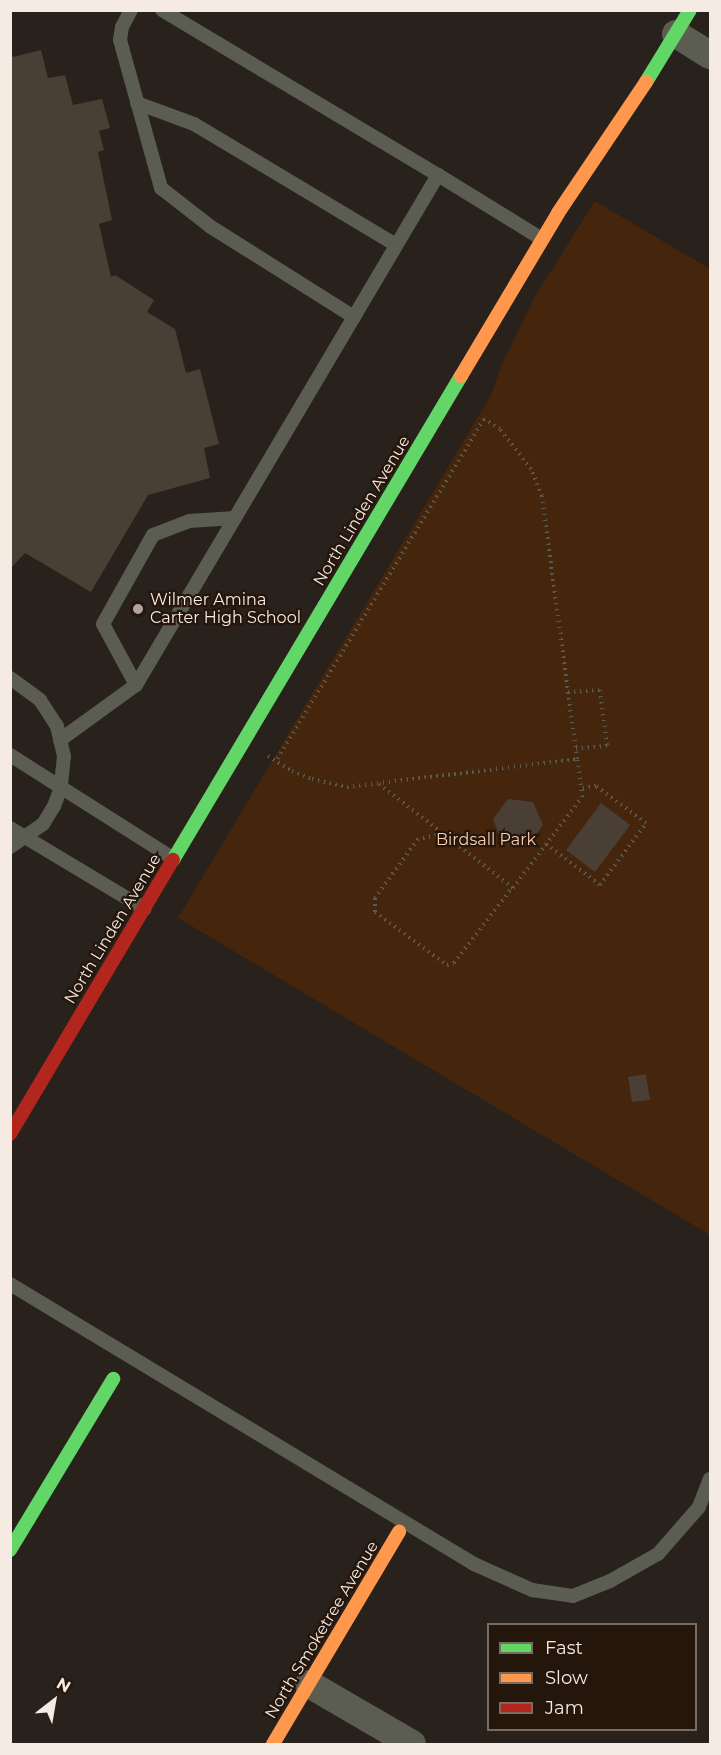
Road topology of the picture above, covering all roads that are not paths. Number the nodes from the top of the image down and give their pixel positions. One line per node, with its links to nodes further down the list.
1 (131, 10): 5 (lane)
2 (162, 10): 6 (lane)
3 (683, 22): 4 (street); 7 (street, North Linden Avenue)
4 (711, 55)
5 (137, 103): 8 (lane); 9 (lane)
6 (438, 175): 7 (lane); 8 (lane)
7 (542, 239): 19 (street, North Linden Avenue)
8 (396, 245): 9 (lane)
9 (354, 317): 10 (lane)
10 (235, 518): 12 (lane); 12 (lane)
11 (10, 678): 13 (lane)
12 (136, 685): 13 (lane)
13 (60, 740): 15 (lane)
14 (10, 755): 15 (lane)
15 (62, 787): 17 (lane); 19 (lane)
16 (10, 828): 17 (lane)
17 (27, 838): 18 (lane); 20 (lane)
18 (10, 846)
19 (174, 859): 20 (street, North Linden Avenue)
20 (145, 909): 21 (street, North Linden Avenue)
21 (14, 1120): 22 (street, North Linden Avenue)
22 (10, 1134)
23 (10, 1284): 25 (lane)
24 (112, 1379): 27 (street)
25 (711, 1479)
26 (399, 1532): 28 (street, North Smoketree Avenue)
27 (10, 1551)
28 (309, 1684): 29 (street, North Smoketree Avenue); 30 (street)
29 (273, 1744)
30 (412, 1744)

